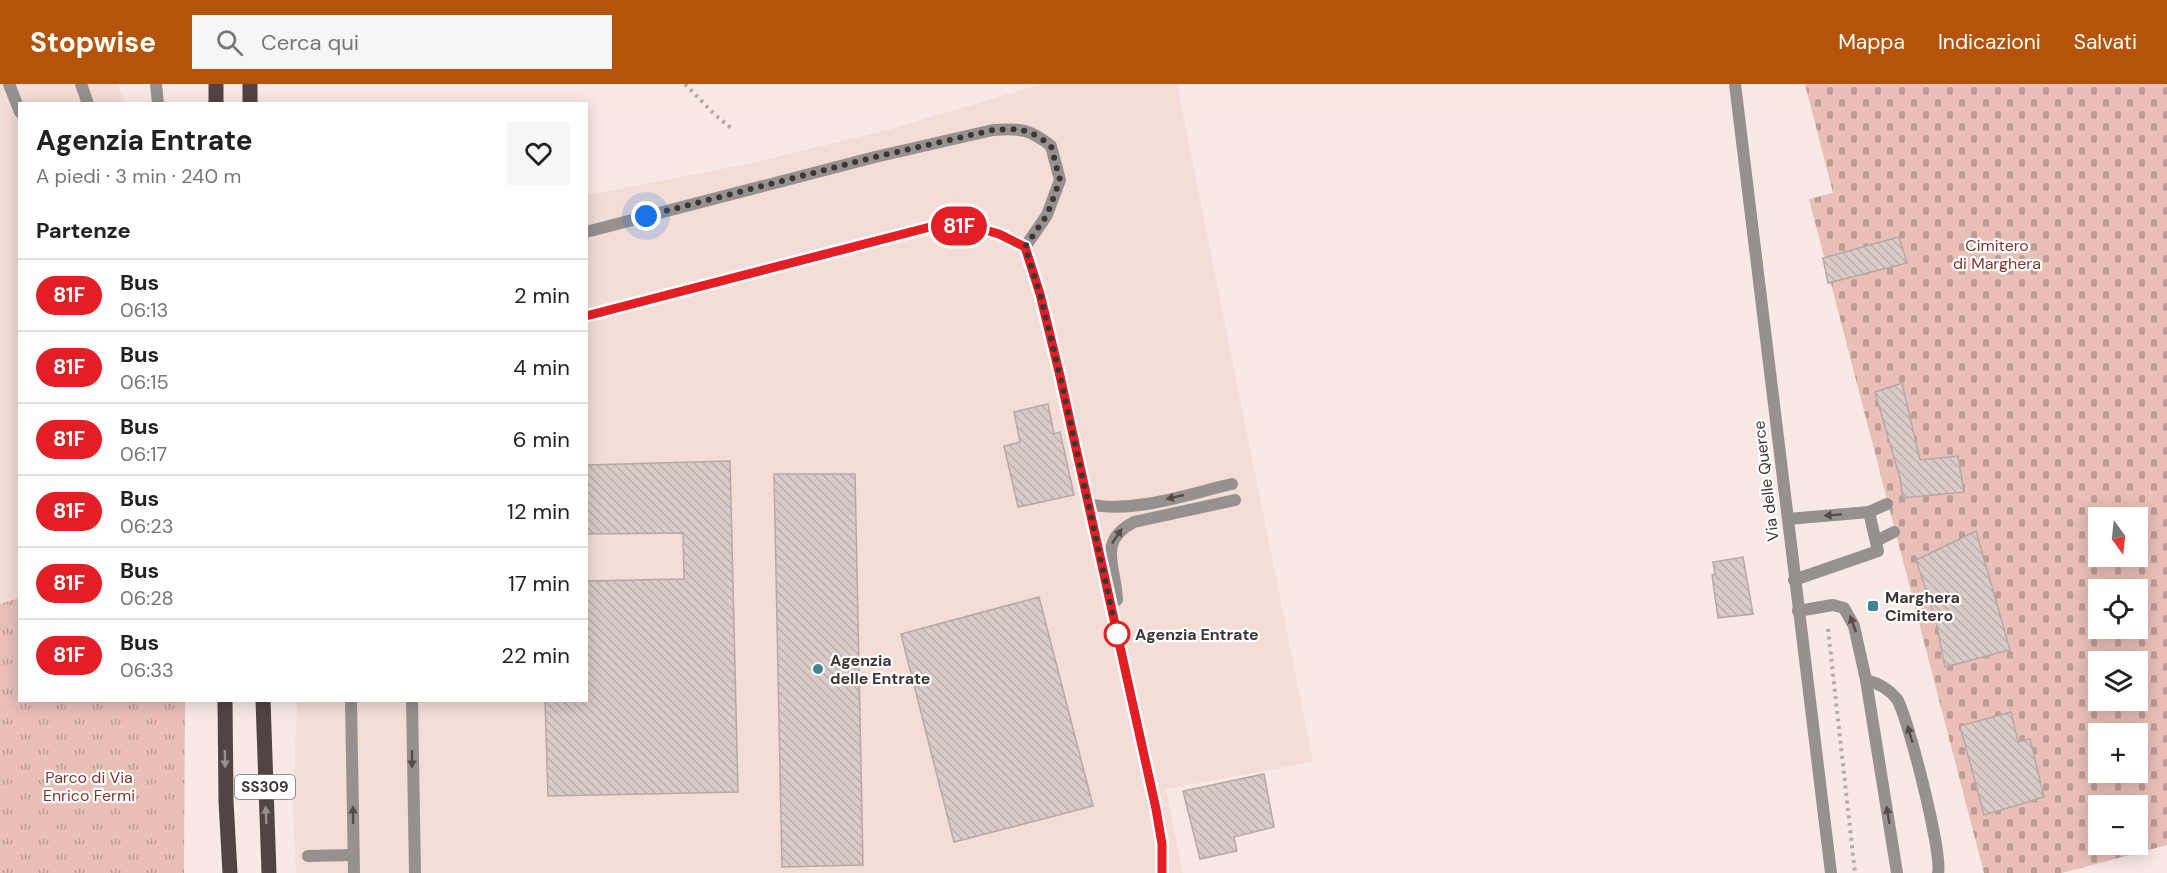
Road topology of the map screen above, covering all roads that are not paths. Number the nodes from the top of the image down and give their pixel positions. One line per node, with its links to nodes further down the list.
1 (9, 84): 12 (street)
2 (81, 84): 8 (street)
3 (156, 84): 9 (street)
4 (161, 84): 9 (street)
5 (216, 84): 10 (main road)
6 (250, 84): 11 (main road)
7 (1735, 84): 21 (street, Via delle Querce)
8 (87, 102)
9 (158, 102)
10 (216, 102)
11 (250, 102)
12 (18, 107)
13 (588, 231): 14 (street)
14 (1025, 247): 15 (street); 18 (street)
15 (588, 315)
16 (1232, 484): 18 (street, one-way to 18)
17 (1235, 500): 26 (street, one-way to 17)
18 (1089, 504): 26 (street)
19 (1887, 504): 20 (street)
20 (1869, 512): 21 (street, one-way to 21); 23 (street)
21 (1788, 519): 24 (street, Via delle Querce)
22 (1894, 532): 23 (street)
23 (1875, 541): 24 (street)
24 (1794, 580): 25 (street, Via delle Querce)
25 (1798, 611): 27 (street, one-way to 25); 39 (street, Via delle Querce)
26 (1117, 634): 38 (street)
27 (1866, 680): 40 (street, one-way to 27); 41 (street, one-way to 27)
28 (225, 702): 34 (main road, SS309, one-way to 34)
29 (263, 702): 35 (main road, SS309, one-way to 29)
30 (351, 702): 32 (street, one-way to 30)
31 (412, 702): 37 (street, one-way to 37)
32 (353, 855): 33 (street); 36 (street)
33 (308, 856)
34 (230, 873)
35 (269, 873)
36 (354, 873)
37 (415, 873)
38 (1162, 873)
39 (1831, 873)
40 (1897, 873)
41 (1938, 873)

